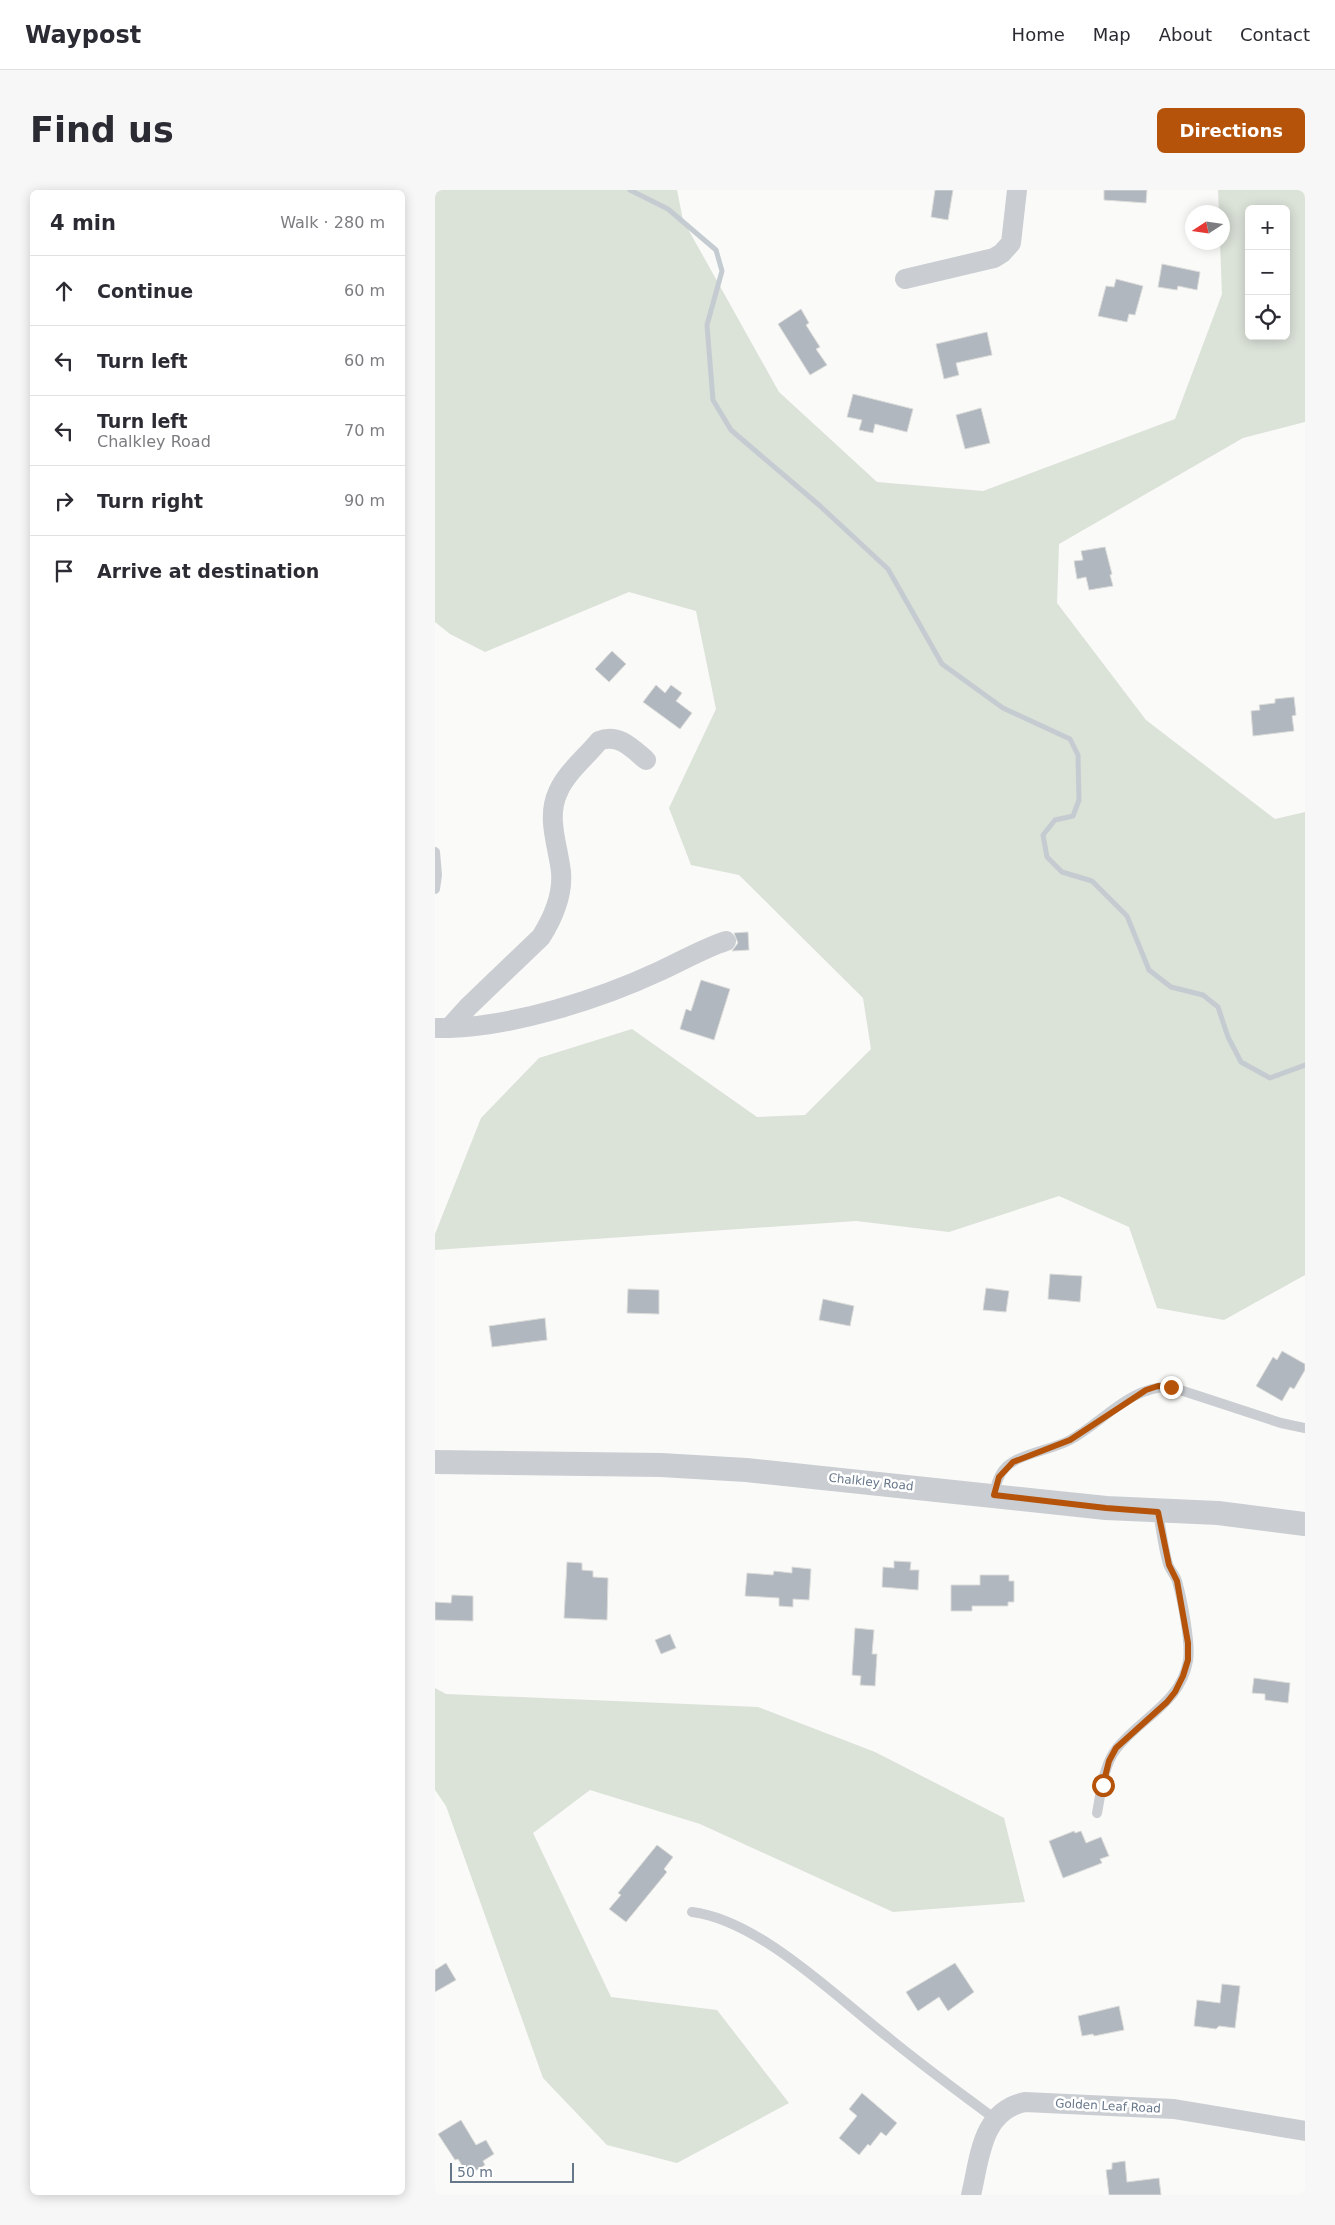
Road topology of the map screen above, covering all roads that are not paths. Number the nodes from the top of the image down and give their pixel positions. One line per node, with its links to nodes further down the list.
1 (1017, 190): 2 (street)
2 (905, 280)
3 (646, 760): 7 (street)
4 (435, 852): 5 (lane)
5 (435, 889)
6 (726, 941): 7 (street)
7 (442, 1028)
8 (1305, 1428): 10 (lane)
9 (435, 1462): 10 (street, Chalkley Road)
10 (994, 1495): 11 (street, Chalkley Road)
11 (1158, 1512): 12 (street, Chalkley Road); 13 (lane)
12 (1305, 1524)
13 (1097, 1813)
14 (692, 1912): 15 (lane)
15 (995, 2119): 16 (street, Golden Leaf Road); 17 (street, Golden Leaf Road)
16 (1305, 2130)
17 (971, 2195)

